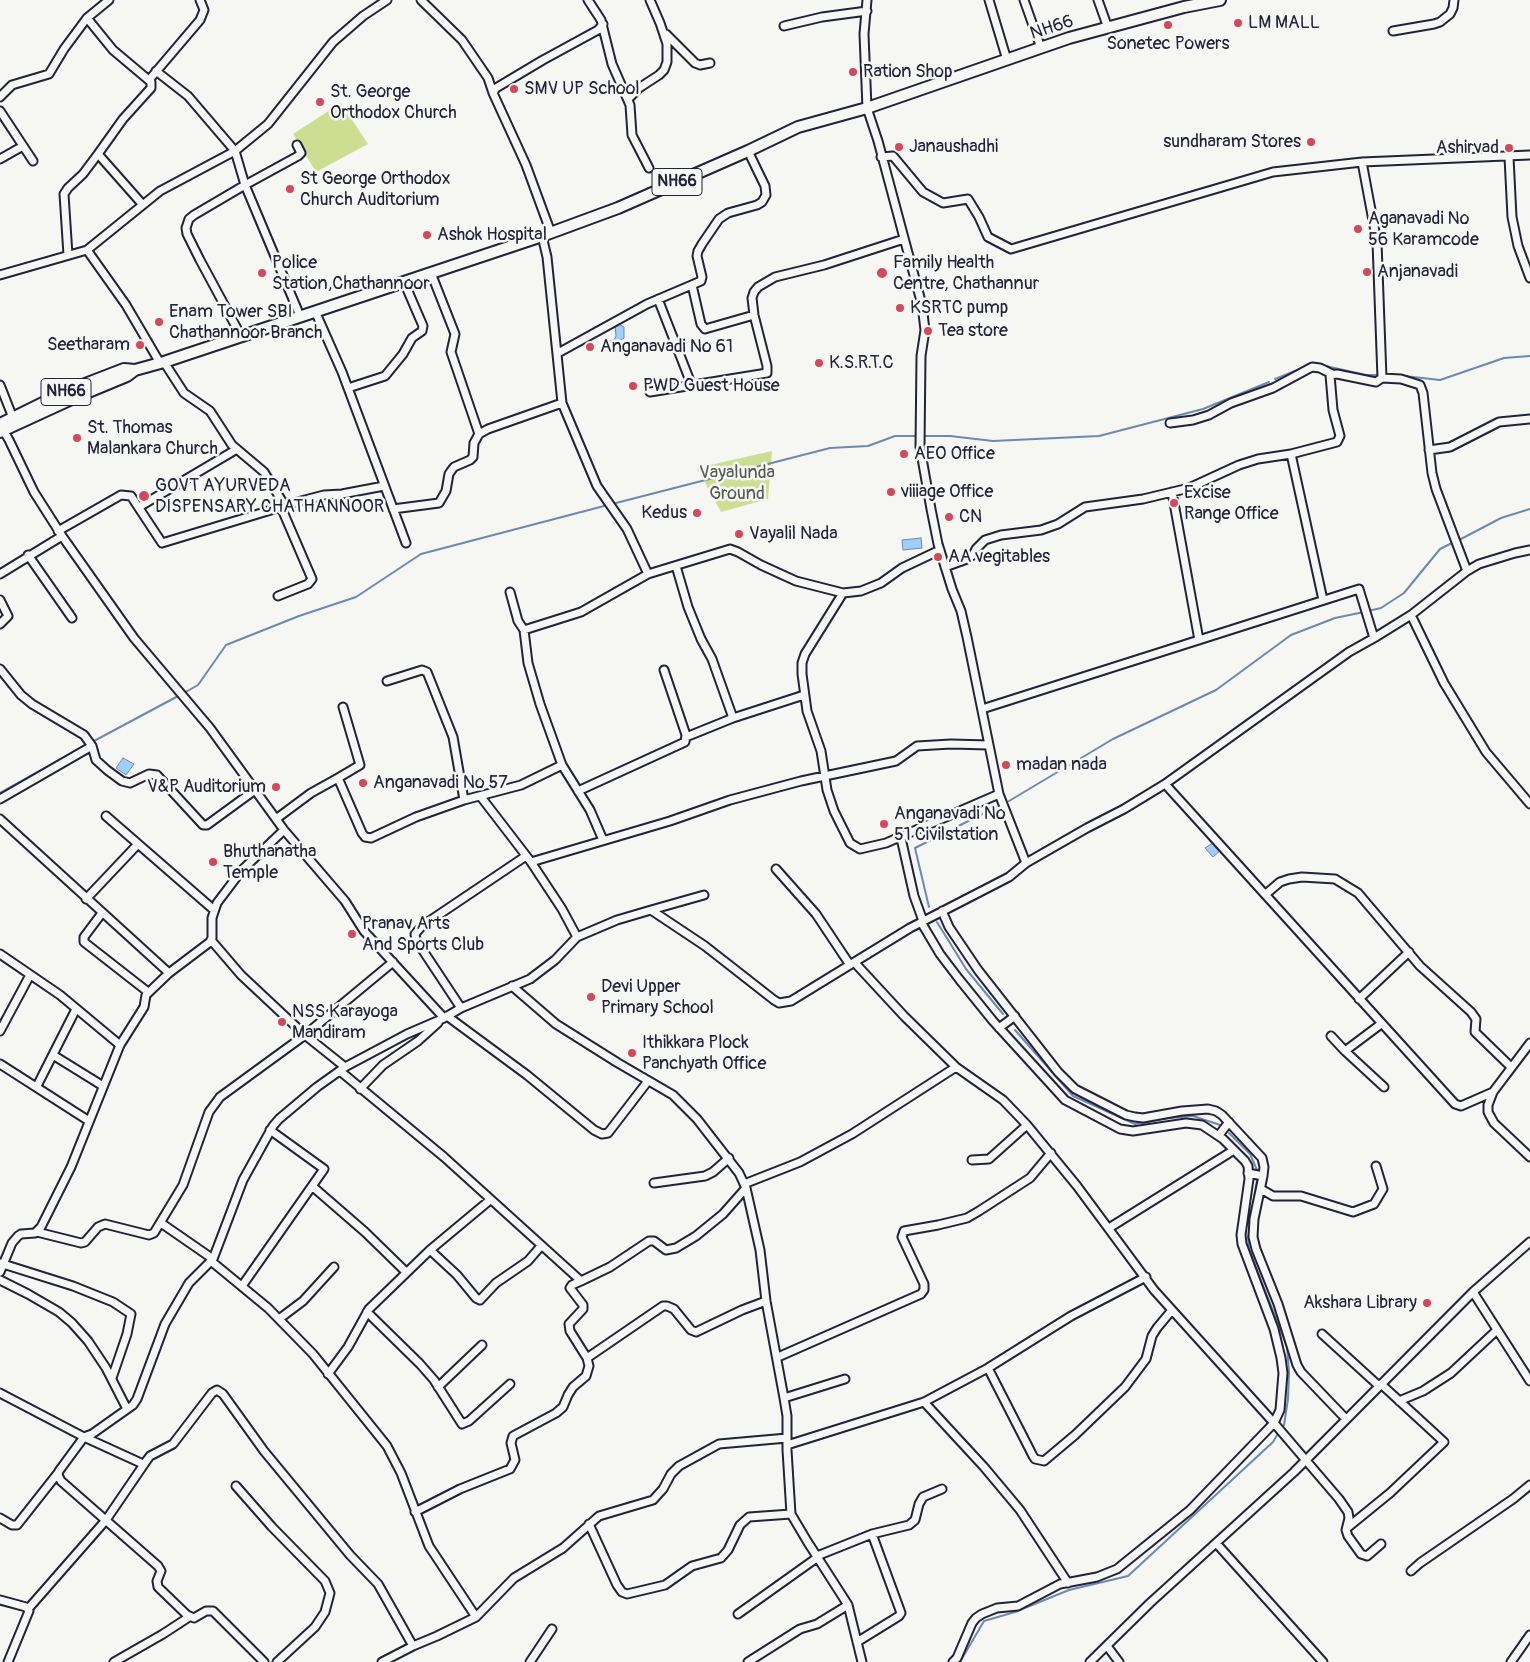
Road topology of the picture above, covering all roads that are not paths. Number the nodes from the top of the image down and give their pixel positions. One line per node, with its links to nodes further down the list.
1 (200, 0): 23 (street)
2 (387, 0): 32 (street)
3 (421, 0): 25 (street)
4 (588, 0): 15 (street)
5 (650, 0): 19 (street)
6 (867, 0): 13 (street)
7 (989, 0): 21 (street)
8 (1024, 0): 20 (street)
9 (1098, 0): 17 (street)
10 (1220, 0): 17 (highway, NH66 / NH66)
11 (1454, 0): 18 (street)
12 (105, 1): 14 (street)
13 (866, 11): 16 (street); 28 (street)
14 (87, 18): 24 (street); 26 (street)
15 (603, 24): 25 (street); 27 (street)
16 (784, 26)
17 (1108, 28): 20 (highway, NH66 / NH66)
18 (1393, 31)
19 (664, 32): 22 (street); 27 (street)
20 (1041, 48): 21 (highway, NH66 / NH66)
21 (1006, 60): 28 (highway, NH66 / NH66)
22 (710, 63)
23 (156, 71): 24 (street); 32 (street)
24 (149, 80): 34 (street)
25 (493, 93): 44 (street)
26 (0, 97)
27 (628, 99): 41 (street)
28 (867, 108): 33 (highway, NH66 / NH66); 37 (street)
29 (0, 111): 31 (street)
30 (297, 145): 42 (street)
31 (23, 146): 38 (street); 39 (street)
32 (235, 151): 42 (street); 43 (street)
33 (748, 151): 44 (highway, NH66 / NH66); 52 (street)
34 (98, 154): 43 (street); 47 (street)
35 (1530, 154): 36 (street)
36 (1508, 156): 40 (street); 50 (street)
37 (881, 157): 40 (street); 45 (street)
38 (0, 159)
39 (33, 161)
40 (1362, 162): 62 (street)
41 (649, 168)
42 (246, 186): 56 (street); 57 (street)
43 (143, 205): 46 (street)
44 (547, 234): 48 (highway, NH66 / NH66); 58 (street)
45 (904, 239): 55 (street); 83 (street)
46 (87, 250): 47 (street); 59 (street)
47 (68, 255): 49 (street)
48 (431, 273): 51 (highway, NH66 / NH66); 72 (street)
49 (0, 275)
50 (1530, 278)
51 (404, 282): 54 (highway, NH66 / NH66); 65 (street)
52 (692, 285): 53 (street); 55 (street)
53 (658, 299): 58 (street); 64 (street)
54 (315, 311): 56 (highway, NH66 / NH66); 65 (street)
55 (754, 315): 64 (street)
56 (300, 316): 57 (highway, NH66 / NH66)
57 (241, 336): 59 (highway, NH66 / NH66)
58 (558, 353): 67 (street)
59 (162, 362): 60 (highway, NH66 / NH66); 73 (street)
60 (134, 370): 68 (highway, NH66); 71 (highway, NH66)
61 (1332, 374): 62 (street); 70 (street); 75 (street)
62 (1382, 378): 74 (street)
63 (0, 385): 68 (street)
64 (692, 386): 66 (street)
65 (348, 388): 76 (street)
66 (650, 392)
67 (562, 403): 72 (street); 90 (street)
68 (13, 418): 71 (highway, NH66)
69 (1530, 419): 74 (street)
70 (1170, 423)
71 (1, 428): 81 (street)
72 (478, 434): 80 (street)
73 (237, 449): 78 (street); 79 (street)
74 (1429, 450): 88 (street)
75 (1291, 454): 77 (street); 95 (street)
76 (384, 486): 78 (street); 80 (street)
77 (1172, 492): 87 (street); 101 (street)
78 (283, 506): 79 (street); 93 (street)
79 (139, 507): 81 (street)
80 (393, 509): 82 (street)
81 (60, 533): 85 (street); 116 (street)
82 (406, 543)
83 (940, 550): 87 (street); 92 (street)
84 (1530, 550): 88 (street)
85 (28, 555): 89 (street); 97 (street)
86 (676, 566): 90 (street); 92 (street); 108 (street)
87 (945, 567): 107 (street)
88 (1468, 570): 96 (street)
89 (0, 574)
90 (648, 574): 99 (street)
91 (510, 592): 99 (street)
92 (843, 593): 105 (street)
93 (278, 596)
94 (0, 600): 98 (street)
95 (1323, 600): 100 (street); 101 (street)
96 (1411, 615): 100 (street); 122 (street)
97 (72, 618)
98 (0, 624)
99 (524, 630): 112 (street)
100 (1374, 638): 115 (street)
101 (1199, 640): 107 (street)
102 (0, 669): 111 (street)
103 (664, 670): 109 (street)
104 (387, 680): 121 (street)
105 (804, 694): 108 (street); 113 (street)
106 (343, 707): 114 (street)
107 (982, 709): 110 (street)
108 (733, 718): 109 (street)
109 (686, 737): 117 (street)
110 (989, 745): 113 (street); 118 (street)
111 (92, 746): 116 (street); 120 (street)
112 (562, 765): 117 (street); 119 (street)
113 (826, 775): 127 (street); 128 (street)
114 (338, 778): 121 (street); 124 (street)
115 (1165, 784): 131 (street); 134 (street)
116 (255, 790): 124 (street)
117 (578, 791): 128 (street)
118 (999, 794): 127 (street); 131 (street)
119 (481, 797): 121 (street); 130 (street)
120 (0, 799)
121 (464, 800)
122 (1530, 804)
123 (106, 816): 129 (street)
124 (276, 819): 126 (street)
125 (0, 820): 135 (street)
126 (284, 830): 136 (street); 145 (street)
127 (900, 838): 140 (street)
128 (603, 840): 130 (street)
129 (138, 844): 135 (street); 136 (street)
130 (529, 859): 141 (street); 152 (street)
131 (1026, 863): 138 (street)
132 (776, 869): 146 (street)
133 (704, 894): 137 (street)
134 (1266, 894): 143 (street); 151 (street)
135 (86, 899): 139 (street)
136 (214, 910): 142 (street)
137 (651, 910): 141 (street); 146 (street)
138 (942, 911): 140 (street); 155 (street)
139 (102, 913): 147 (street); 150 (street)
140 (922, 921): 146 (street); 157 (street)
141 (577, 937): 149 (street)
142 (211, 940): 147 (street); 159 (street)
143 (1409, 952): 151 (street); 167 (street)
144 (0, 955): 148 (street)
145 (393, 962): 154 (street); 159 (street)
146 (853, 964): 166 (street)
147 (169, 973): 150 (street)
148 (30, 975): 153 (street); 158 (street)
149 (512, 986): 152 (street); 169 (street)
150 (148, 992): 162 (street)
151 (1360, 999): 156 (street)
152 (461, 1008): 154 (street)
153 (76, 1009): 162 (street); 164 (street)
154 (445, 1017): 168 (street); 169 (street); 173 (street)
155 (1014, 1018): 157 (street); 176 (street)
156 (1382, 1024): 163 (street); 174 (street)
157 (1001, 1027): 179 (street)
158 (0, 1031)
159 (305, 1034): 168 (street); 192 (street)
160 (1331, 1036): 163 (street)
161 (1530, 1043): 167 (street)
162 (120, 1045): 171 (street)
163 (1345, 1051): 172 (street)
164 (53, 1055): 170 (street); 171 (street)
165 (0, 1064): 170 (street)
166 (956, 1067): 177 (street); 189 (street)
167 (1511, 1068): 174 (street)
168 (343, 1069): 173 (street); 178 (street)
169 (648, 1081): 183 (street)
170 (37, 1086): 175 (street)
171 (103, 1086): 175 (street)
172 (1384, 1087)
173 (360, 1089): 191 (street)
174 (1493, 1092): 182 (street)
175 (89, 1121): 194 (street)
176 (1228, 1123): 179 (street); 186 (street)
177 (1027, 1126): 181 (street); 184 (street)
178 (270, 1130): 188 (street); 198 (street)
179 (1220, 1134): 180 (street)
180 (1234, 1150): 186 (street); 193 (street)
181 (1051, 1154): 193 (street); 214 (street)
182 (1530, 1157)
183 (728, 1158): 187 (street); 189 (street)
184 (972, 1160)
185 (1376, 1166): 190 (street)
186 (1256, 1174): 190 (street); 230 (street)
187 (654, 1183)
188 (312, 1186): 201 (street); 205 (street)
189 (745, 1186): 204 (street); 207 (street)
190 (1261, 1189): 229 (street)
191 (490, 1200): 196 (street); 197 (street)
192 (162, 1223): 194 (street); 198 (street)
193 (1109, 1228): 202 (street)
194 (37, 1232): 199 (street)
195 (1530, 1242): 206 (street)
196 (541, 1246): 197 (street); 204 (street)
197 (430, 1250): 201 (street)
198 (212, 1260): 205 (street); 228 (street)
199 (1, 1266): 218 (street)
200 (334, 1267): 210 (street)
201 (406, 1272): 209 (street)
202 (1146, 1277): 208 (street); 216 (street)
203 (0, 1280): 218 (street)
204 (581, 1281): 215 (street)
205 (242, 1286): 210 (street)
206 (1473, 1292): 211 (street); 222 (street)
207 (766, 1301): 214 (street); 215 (street)
208 (1172, 1310): 216 (street); 230 (street)
209 (367, 1312): 217 (street); 223 (street)
210 (279, 1318): 217 (street)
211 (1497, 1330): 220 (street); 226 (street)
212 (1322, 1334): 222 (street)
213 (482, 1345): 223 (street)
214 (778, 1357): 225 (street)
215 (587, 1358): 239 (street)
216 (988, 1368): 227 (street)
217 (328, 1374): 239 (street)
218 (112, 1378): 228 (street)
219 (845, 1379): 225 (street)
220 (1530, 1381)
221 (510, 1384): 223 (street)
222 (1380, 1385): 226 (street); 229 (street)
223 (438, 1387)
224 (0, 1393): 231 (street)
225 (784, 1398): 232 (street)
226 (1399, 1401): 244 (street)
227 (924, 1402): 232 (street); 250 (street)
228 (127, 1409): 231 (street)
229 (1346, 1419): 233 (street)
230 (1275, 1424): 233 (street); 250 (street)
231 (84, 1437): 234 (street); 235 (street)
232 (787, 1441): 240 (street); 243 (street)
233 (1306, 1460): 244 (street); 246 (street)
234 (144, 1464): 242 (street); 260 (street)
235 (58, 1473): 241 (street); 242 (street)
236 (1530, 1485): 249 (street)
237 (236, 1486): 266 (street)
238 (942, 1489): 245 (street)
239 (415, 1512): 256 (street)
240 (791, 1514): 243 (street); 248 (street)
241 (0, 1518)
242 (106, 1520): 253 (street); 255 (street)
243 (589, 1524): 256 (street)
244 (1346, 1529): 247 (street)
245 (872, 1534): 248 (street); 259 (street)
246 (1216, 1543): 261 (street); 274 (street)
247 (1381, 1544)
248 (818, 1557): 252 (street); 254 (street)
249 (1411, 1571)
250 (1068, 1583): 271 (street)
251 (0, 1600): 253 (street)
252 (848, 1605): 259 (street); 269 (street)
253 (28, 1609): 263 (street)
254 (738, 1614)
255 (189, 1617): 264 (street); 265 (street)
256 (476, 1617): 260 (street)
257 (552, 1629): 268 (street)
258 (1530, 1635): 275 (street)
259 (857, 1642): 270 (street)
260 (412, 1646): 262 (street)
261 (1107, 1646): 272 (street); 273 (street)
262 (391, 1659): 267 (street)
263 (8, 1662)
264 (114, 1662)
265 (264, 1662)
266 (277, 1662)
267 (382, 1662)
268 (530, 1662)
269 (748, 1662)
270 (862, 1662)
271 (953, 1662)
272 (1090, 1662)
273 (1119, 1662)
274 (1322, 1662)
275 (1512, 1662)

